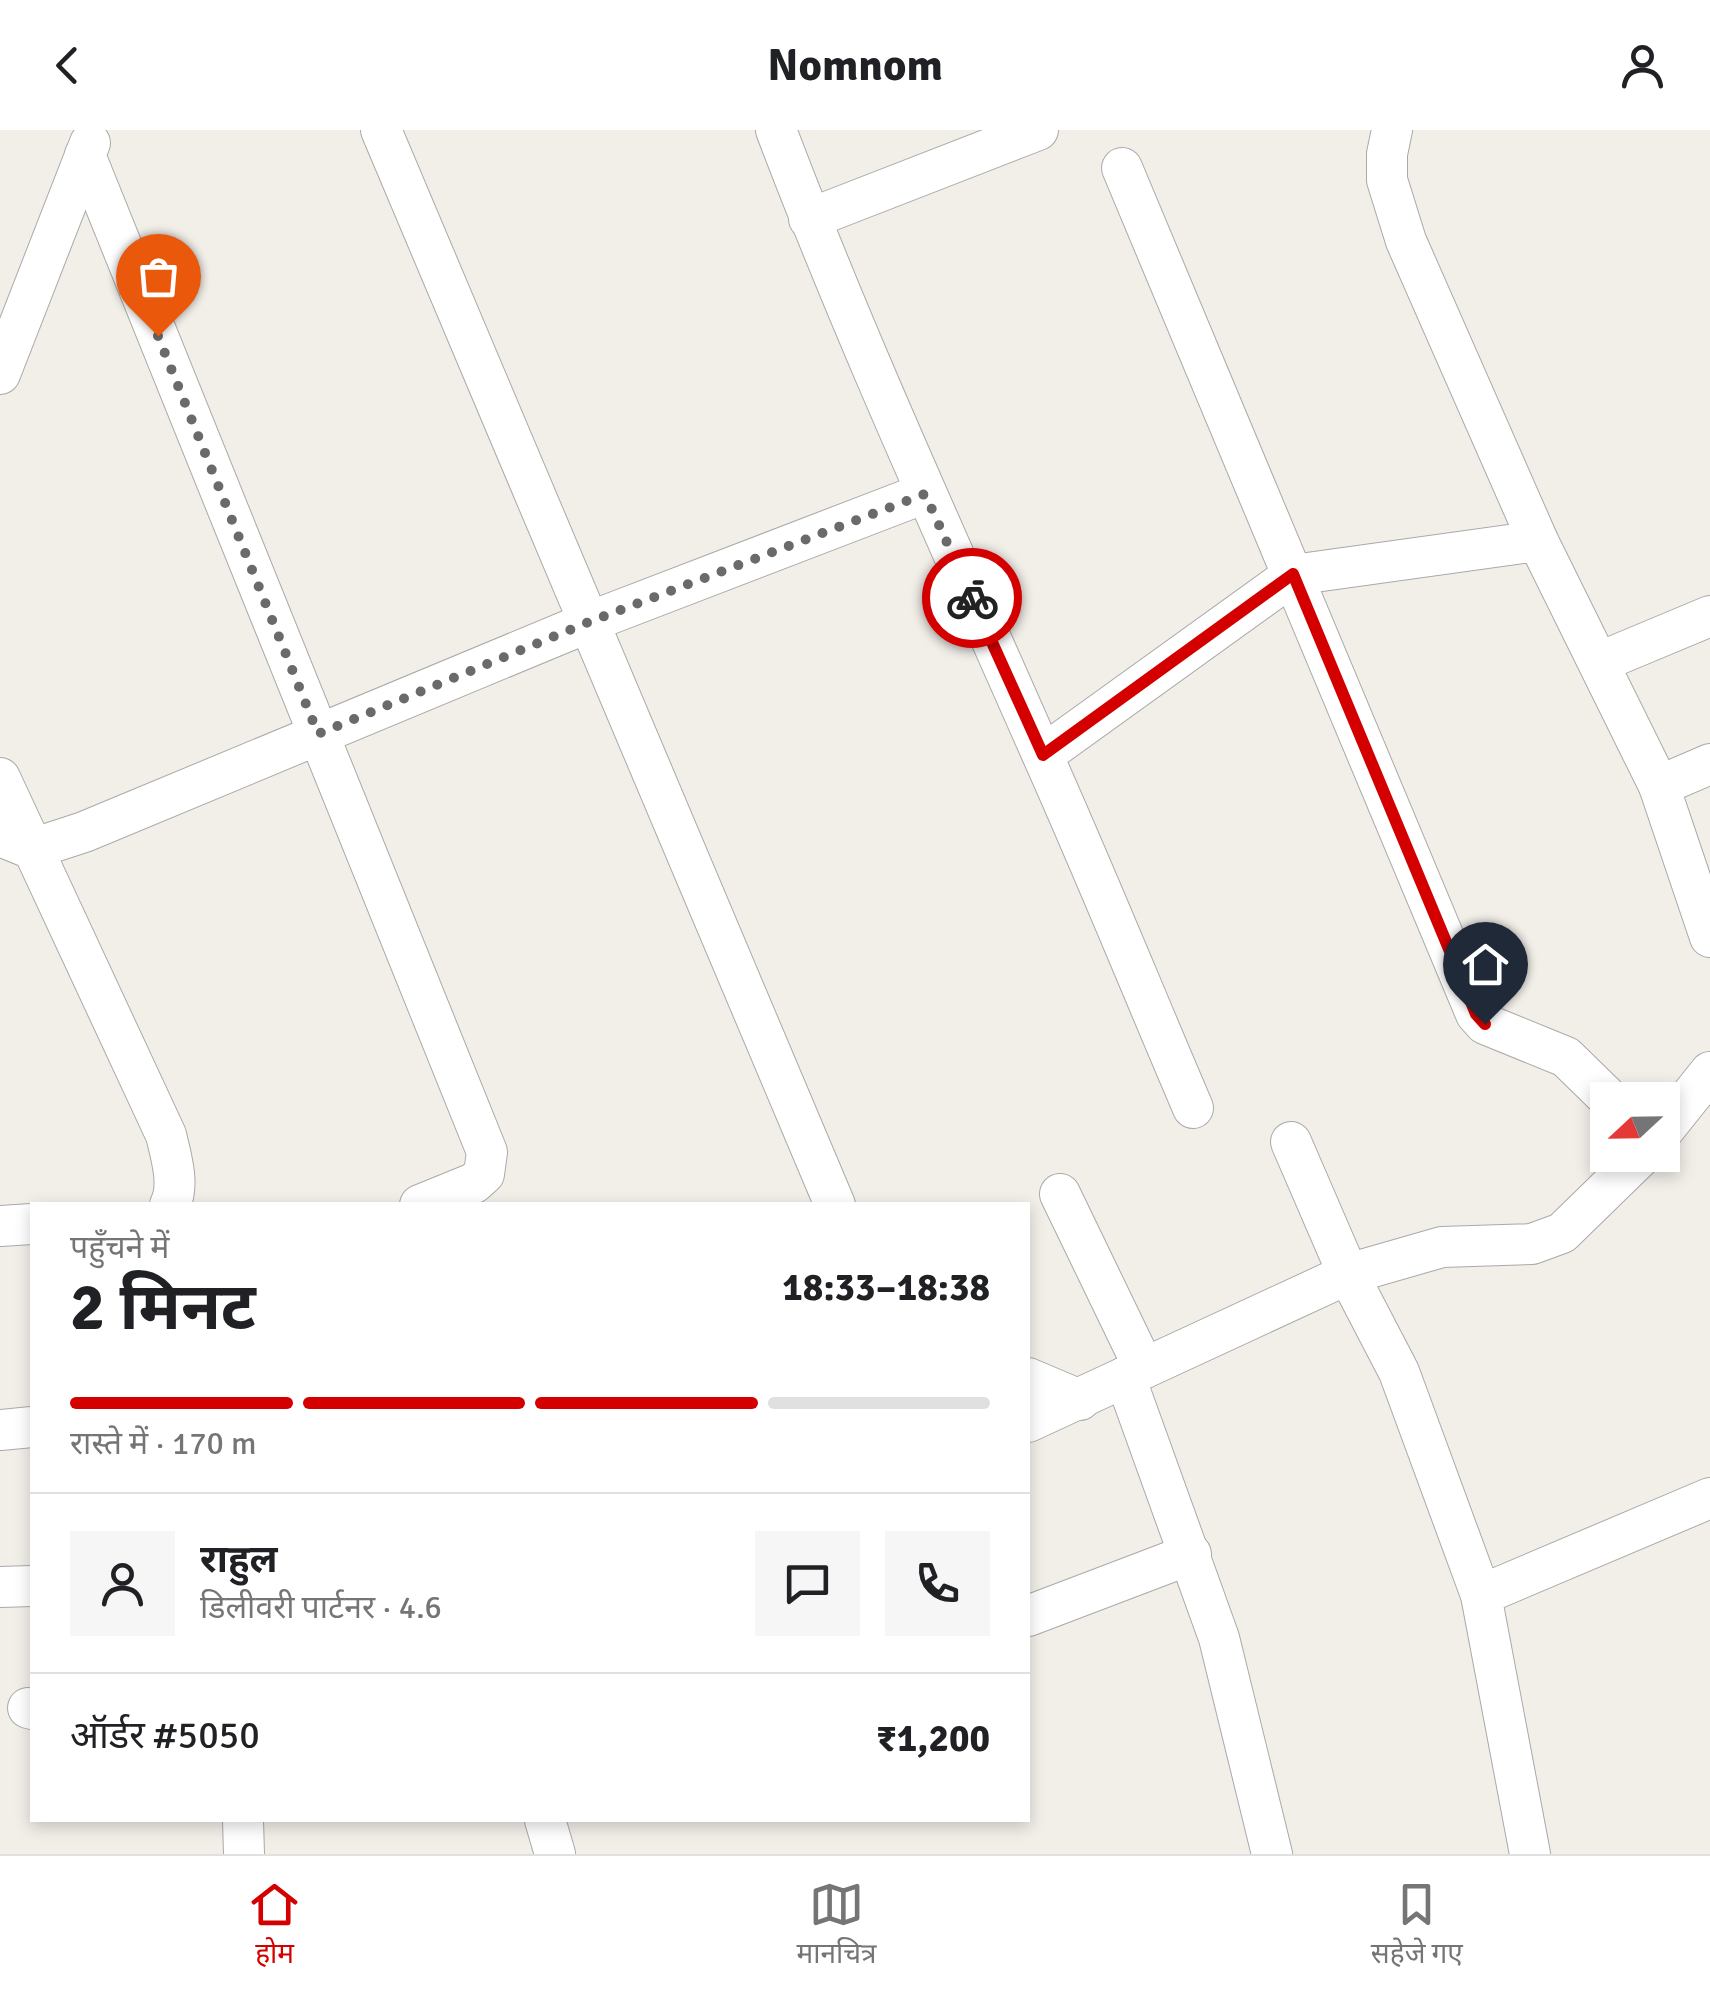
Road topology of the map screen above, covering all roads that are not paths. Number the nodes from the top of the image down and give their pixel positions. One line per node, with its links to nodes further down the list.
1 (382, 130): 13 (street)
2 (776, 130): 7 (street)
3 (1038, 130): 7 (street)
4 (1392, 130): 10 (street)
5 (90, 142): 8 (street); 15 (street)
6 (1122, 168): 11 (street)
7 (810, 219): 9 (street)
8 (0, 374)
9 (925, 494): 13 (street); 16 (street)
10 (1538, 541): 11 (street); 14 (street)
11 (1293, 574): 16 (street); 23 (street)
12 (1710, 616): 14 (street)
13 (589, 622): 15 (street); 31 (street)
14 (1600, 662): 19 (street)
15 (318, 734): 20 (street); 30 (street)
16 (1043, 755): 24 (street)
17 (1710, 764): 19 (street)
18 (0, 778): 20 (street)
19 (1659, 786): 21 (street)
20 (16, 842): 29 (street)
21 (1710, 937)
22 (1710, 1072): 25 (street)
23 (1592, 1082)
24 (1192, 1108)
25 (1680, 1110)
26 (1292, 1142): 34 (street)
27 (1625, 1172): 34 (street)
28 (1060, 1194): 35 (street)
29 (172, 1202)
30 (427, 1202)
31 (834, 1202)
32 (30, 1224): 33 (street)
33 (0, 1226)
34 (1348, 1274): 35 (street); 45 (street)
35 (1135, 1373): 37 (street); 42 (street)
36 (1030, 1379): 37 (street)
37 (1080, 1400): 38 (street)
38 (1030, 1421)
39 (30, 1428): 40 (street)
40 (0, 1430)
41 (1710, 1498): 45 (street)
42 (1190, 1554): 46 (street); 51 (street)
43 (30, 1586): 44 (street)
44 (0, 1588)
45 (1480, 1595): 52 (street)
46 (1030, 1615)
47 (243, 1822): 49 (street)
48 (546, 1822): 50 (street)
49 (244, 1854)
50 (555, 1854)
51 (1272, 1854)
52 (1530, 1854)

